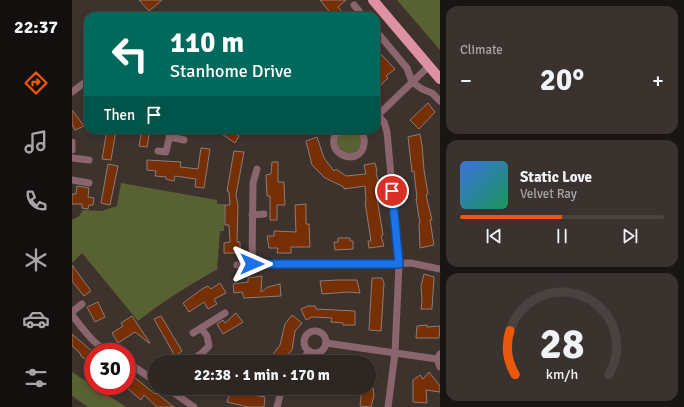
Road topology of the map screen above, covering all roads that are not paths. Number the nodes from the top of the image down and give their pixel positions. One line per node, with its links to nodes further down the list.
1 (373, 0): 5 (main road)
2 (354, 5): 3 (street)
3 (360, 12)
4 (380, 35): 7 (street)
5 (429, 66): 6 (main road); 7 (street)
6 (440, 79)
7 (412, 82): 10 (street); 11 (street)
8 (84, 83): 9 (street)
9 (72, 92)
10 (440, 101)
11 (380, 112)
12 (380, 118): 30 (street)
13 (170, 134): 20 (street)
14 (172, 134): 17 (street)
15 (336, 134): 16 (street)
16 (363, 134)
17 (184, 140)
18 (72, 142): 19 (street)
19 (72, 150)
20 (158, 151)
21 (72, 158): 22 (street)
22 (89, 160)
23 (257, 169): 27 (street)
24 (72, 180): 25 (street)
25 (89, 183)
26 (264, 214): 27 (street)
27 (252, 215): 29 (street)
28 (237, 264): 29 (street)
29 (252, 264): 30 (street)
30 (399, 264): 31 (street); 40 (street)
31 (440, 269)
32 (82, 304): 34 (street)
33 (225, 313): 35 (street)
34 (72, 314): 37 (street)
35 (201, 328): 36 (street); 41 (street)
36 (193, 333)
37 (96, 343)
38 (326, 343): 39 (street); 39 (street); 40 (street)
39 (309, 351): 42 (street)
40 (395, 353): 43 (street); 51 (street)
41 (199, 355)
42 (306, 355)
43 (439, 356): 44 (street)
44 (440, 367)
45 (136, 368): 46 (street)
46 (148, 376)
47 (178, 395): 49 (street)
48 (280, 395): 50 (street)
49 (194, 407)
50 (277, 407)
51 (388, 407)

